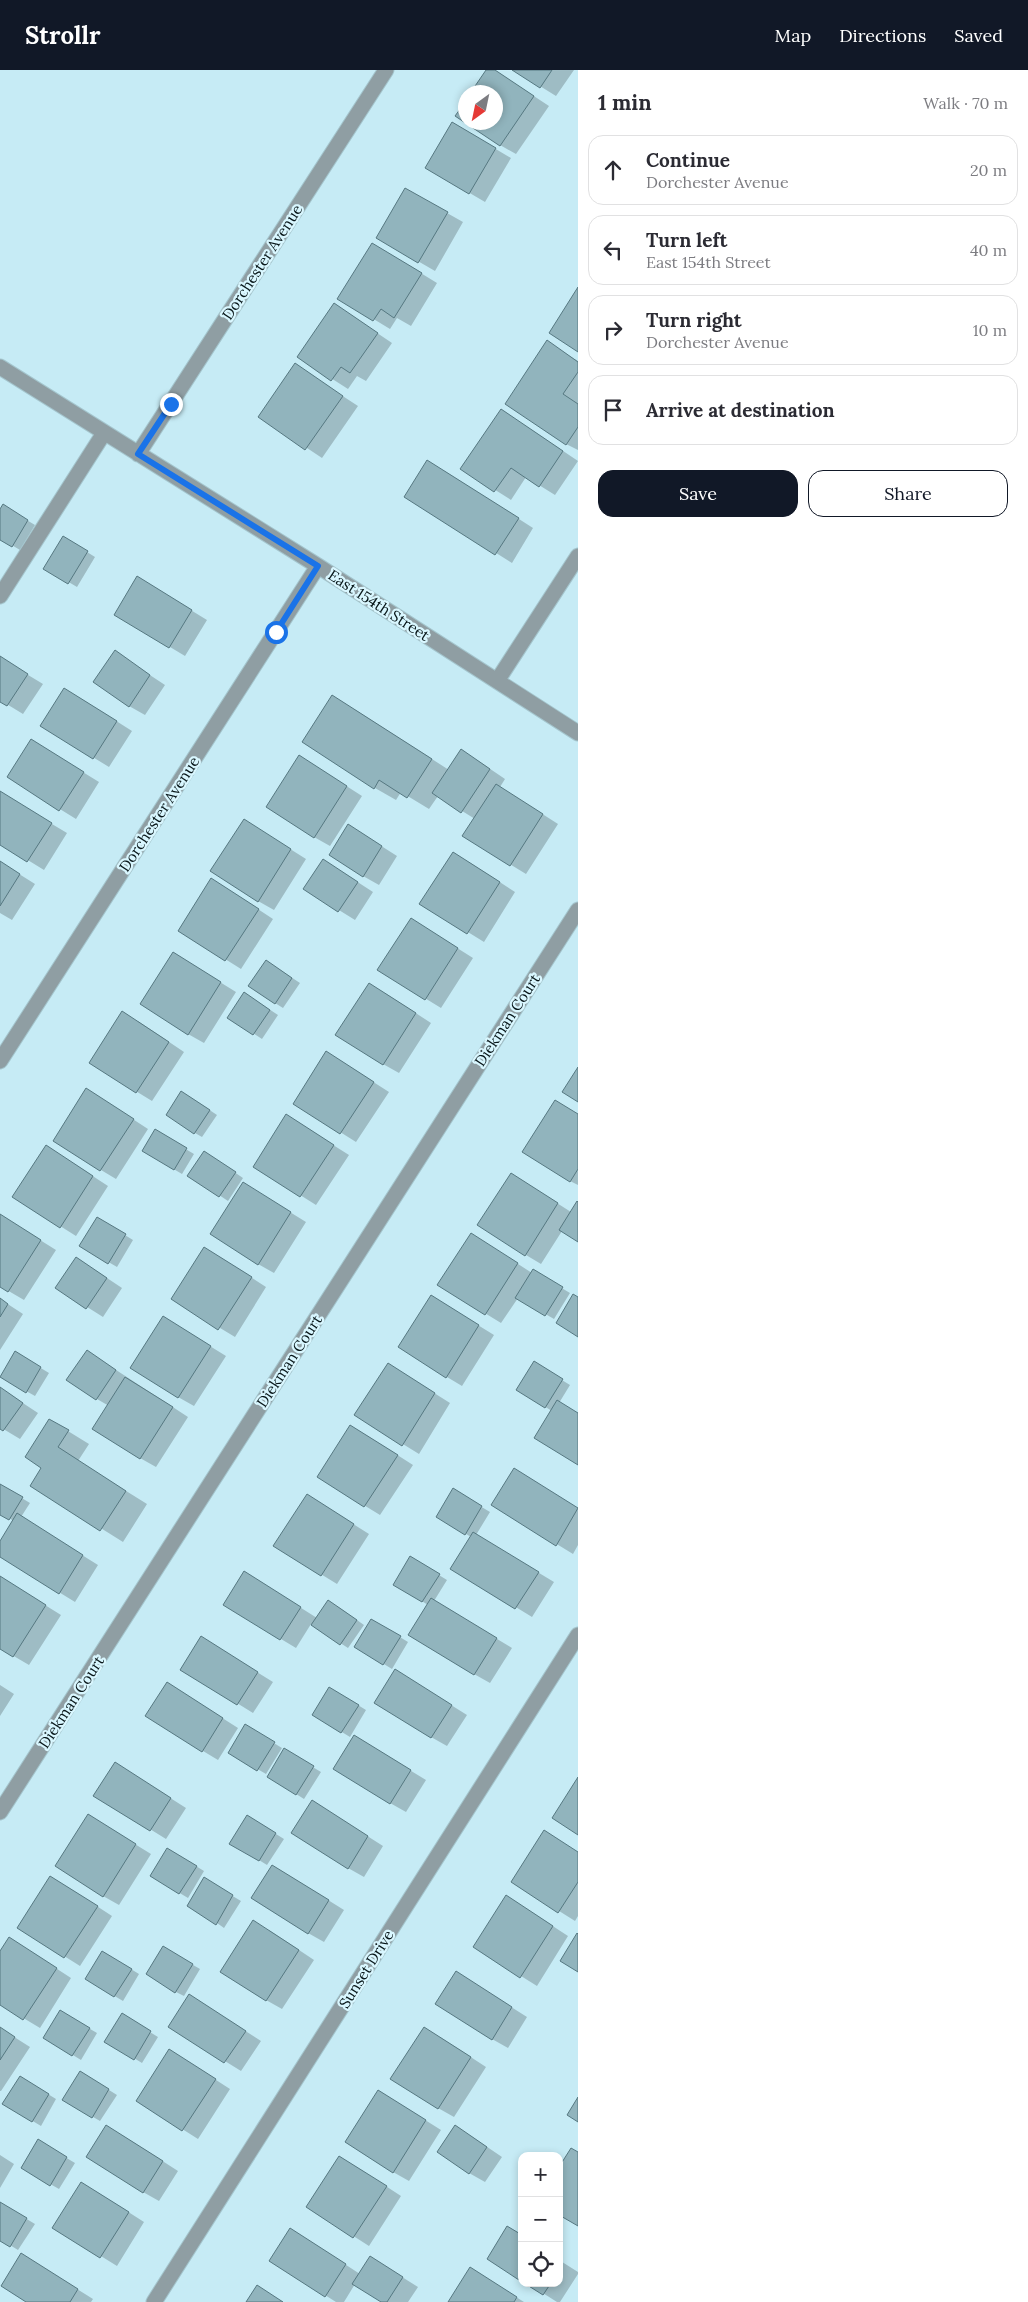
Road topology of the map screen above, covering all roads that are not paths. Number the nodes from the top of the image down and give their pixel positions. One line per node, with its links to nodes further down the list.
1 (386, 70): 4 (street, Dorchester Avenue)
2 (0, 367): 3 (street, East 154th Street)
3 (104, 433): 4 (street, East 154th Street); 7 (street)
4 (138, 454): 6 (street, East 154th Street)
5 (578, 556): 8 (street)
6 (318, 566): 8 (street, East 154th Street); 11 (street, Dorchester Avenue)
7 (0, 596)
8 (497, 681): 9 (street, East 154th Street)
9 (578, 733)
10 (578, 910): 13 (street, Diekman Court)
11 (0, 1061)
12 (578, 1635): 14 (street, Sunset Drive)
13 (0, 1812)
14 (154, 2302)

